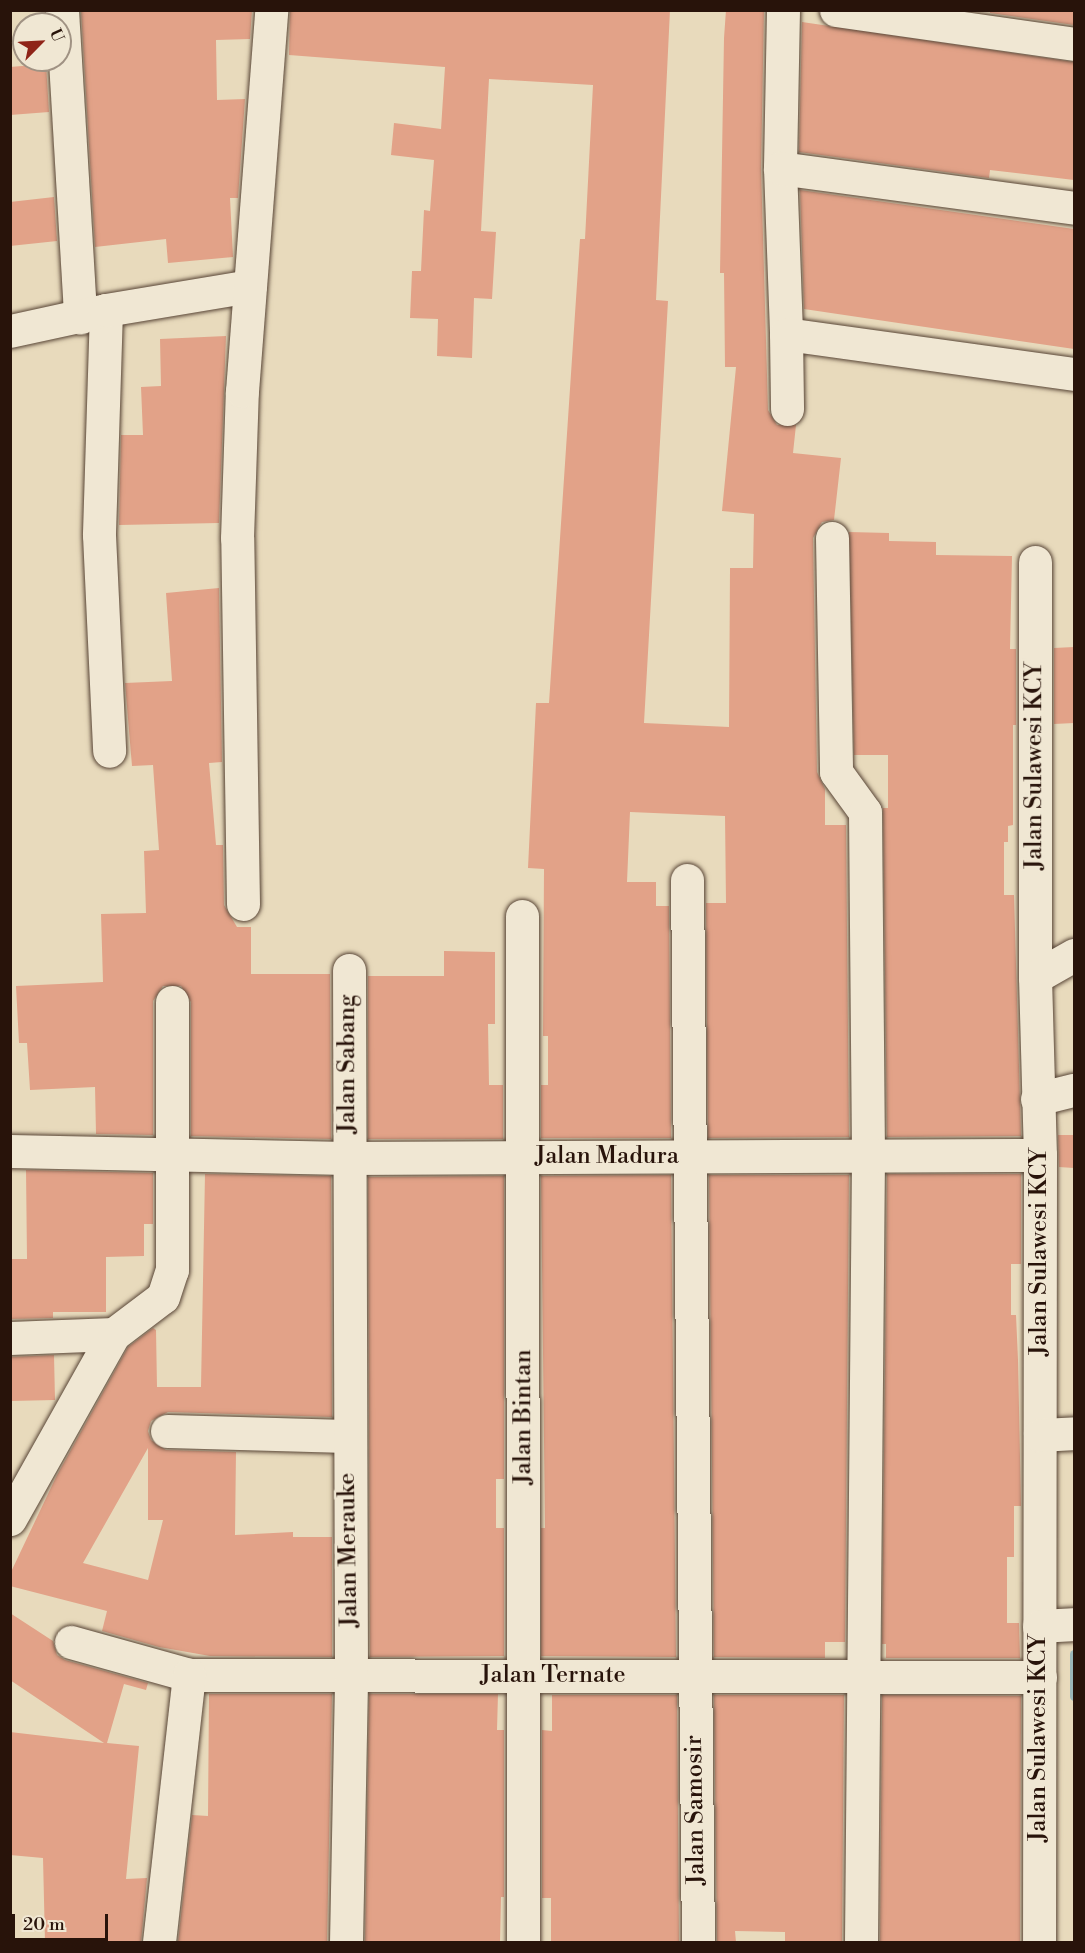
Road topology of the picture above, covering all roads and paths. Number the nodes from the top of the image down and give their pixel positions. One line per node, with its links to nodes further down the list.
1 (62, 10): 9 (street)
2 (271, 10): 8 (street)
3 (783, 10): 6 (street)
4 (836, 10): 5 (street)
5 (1074, 44)
6 (780, 168): 7 (street); 11 (street)
7 (1074, 208)
8 (250, 286): 9 (street); 18 (street)
9 (93, 313): 10 (street); 16 (street)
10 (10, 331)
11 (786, 333): 12 (street); 13 (street)
12 (1074, 374)
13 (787, 409)
14 (832, 538): 28 (street)
15 (1035, 562): 22 (street, Jalan Sulawesi KCY)
16 (109, 751)
17 (687, 880): 31 (street, Jalan Samosir)
18 (243, 904)
19 (522, 916): 30 (street, Jalan Bintan)
20 (1074, 955): 22 (street)
21 (349, 970): 32 (street, Jalan Sabang)
22 (1035, 977): 25 (street, Jalan Sulawesi KCY)
23 (172, 1002): 29 (street)
24 (1074, 1090): 25 (street)
25 (1038, 1099): 27 (street, Jalan Sulawesi KCY)
26 (10, 1151): 29 (street, Jalan Madura)
27 (1040, 1155): 28 (street, Jalan Madura); 36 (street, Jalan Sulawesi KCY)
28 (868, 1156): 31 (street, Jalan Madura); 45 (street)
29 (173, 1157): 32 (street, Jalan Madura); 33 (street)
30 (524, 1157): 31 (street, Jalan Madura); 32 (street, Jalan Madura); 43 (street, Jalan Bintan)
31 (692, 1157): 44 (street, Jalan Samosir)
32 (347, 1158): 37 (street, Jalan Merauke)
33 (114, 1334): 34 (street); 38 (street)
34 (10, 1338)
35 (166, 1431): 37 (street)
36 (1060, 1434): 39 (street, Jalan Sulawesi KCY)
37 (348, 1436): 42 (street, Jalan Merauke)
38 (10, 1519)
39 (1059, 1625): 46 (street, Jalan Sulawesi KCY)
40 (71, 1642): 41 (street, Jalan Ternate)
41 (189, 1675): 42 (street, Jalan Ternate); 47 (street)
42 (351, 1675): 43 (street, Jalan Ternate); 48 (street, Jalan Merauke)
43 (522, 1676): 44 (street, Jalan Ternate); 49 (street, Jalan Bintan)
44 (695, 1677): 45 (street, Jalan Ternate); 50 (street, Jalan Samosir)
45 (864, 1677): 46 (street, Jalan Ternate); 51 (street)
46 (1040, 1677): 52 (street, Jalan Sulawesi KCY)
47 (159, 1942)
48 (346, 1942)
49 (524, 1942)
50 (698, 1942)
51 (861, 1942)
52 (1039, 1942)

